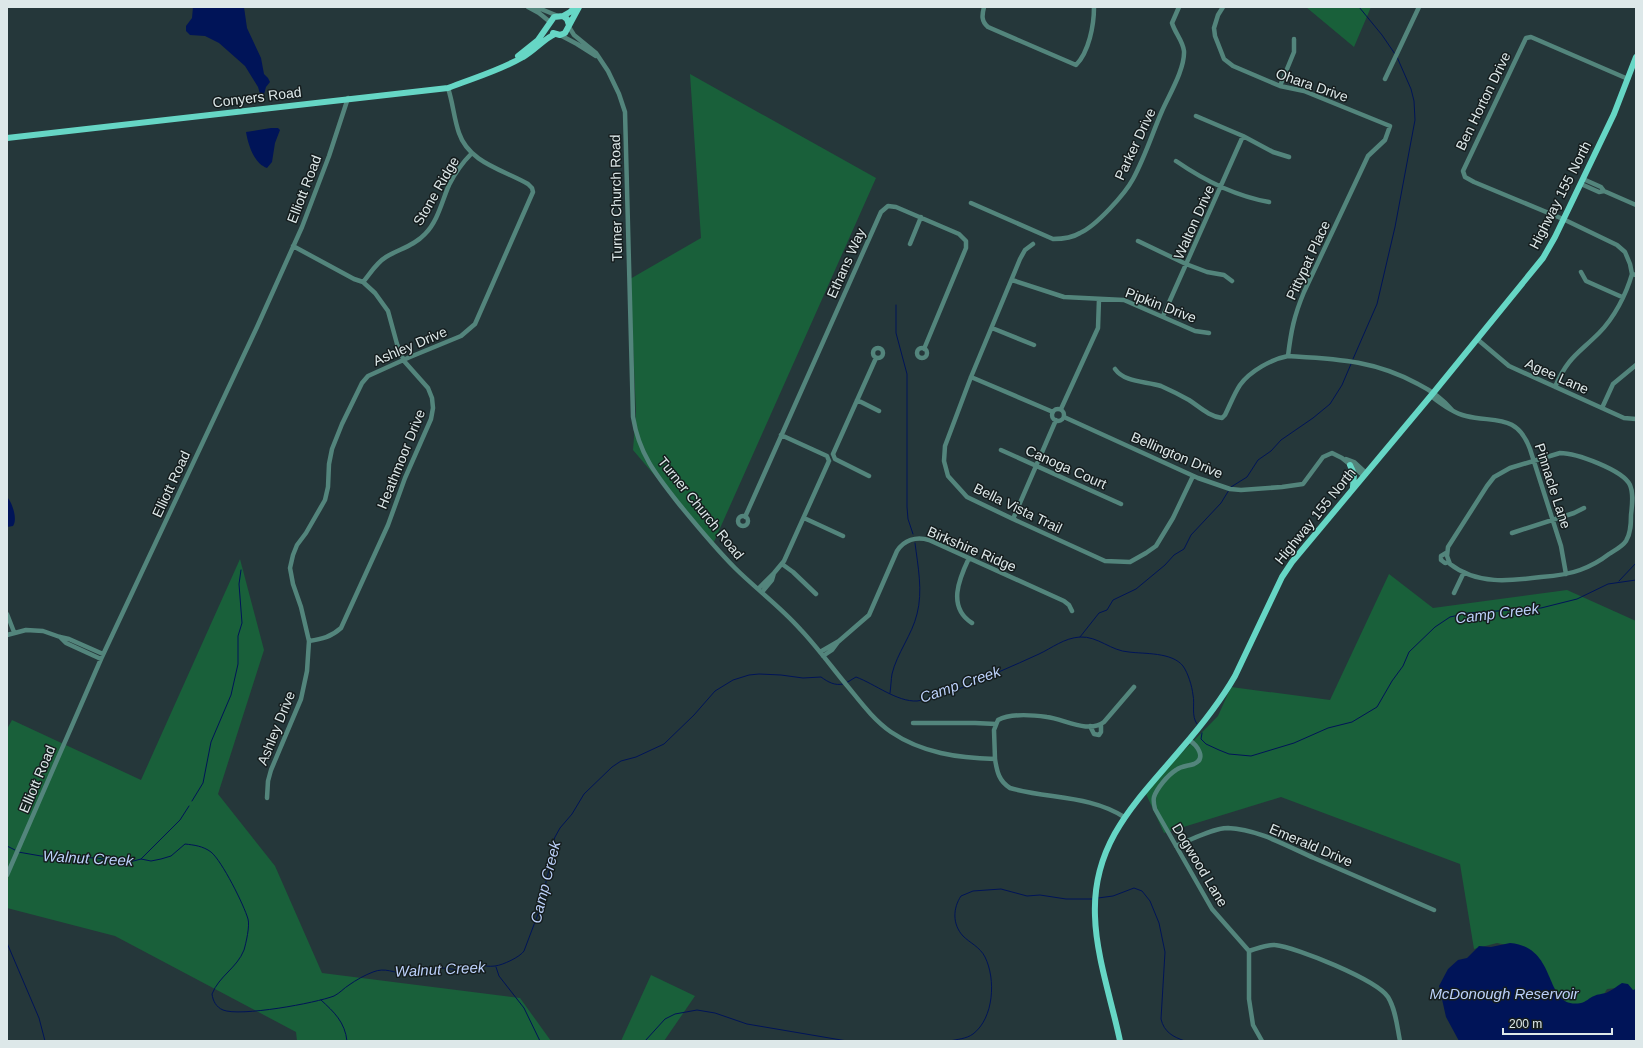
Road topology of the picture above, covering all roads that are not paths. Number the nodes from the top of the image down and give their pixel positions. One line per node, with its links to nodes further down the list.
1 (528, 7): 11 (street)
2 (536, 7): 10 (street)
3 (575, 7): 10 (main road)
4 (579, 7): 12 (main road)
5 (984, 7): 6 (street)
6 (1094, 7)
7 (1179, 7): 33 (street, Parker Drive)
8 (1223, 7): 20 (street, Ohara Drive)
9 (1419, 7): 18 (street)
10 (560, 16): 11 (main road); 12 (main road)
11 (550, 24): 13 (main road); 17 (main road, Conyers Road)
12 (569, 26): 13 (main road); 15 (street, Turner Church Road)
13 (558, 34): 15 (street, Turner Church Road); 17 (main road, Conyers Road)
14 (1294, 40): 20 (street)
15 (597, 57): 95 (street, Turner Church Road)
16 (1636, 57): 19 (main road, Highway 155 North)
17 (506, 65): 21 (main road, Conyers Road)
18 (1385, 79)
19 (1628, 79): 30 (main road, Highway 155 North); 36 (street, Ben Horton Drive)
20 (1280, 86): 29 (street, Ohara Drive)
21 (448, 88): 22 (main road, Conyers Road); 26 (street, Ashley Drive)
22 (348, 98): 25 (main road, Conyers Road); 40 (street, Elliott Road)
23 (1196, 116): 24 (street)
24 (1243, 136): 27 (street); 31 (street, Walton Drive)
25 (7, 138)
26 (472, 152): 46 (street, Stone Ridge); 57 (street, Ashley Drive)
27 (1289, 157)
28 (1176, 161): 31 (street)
29 (1359, 176): 55 (street, Pittypat Place)
30 (1582, 181): 34 (street); 36 (main road, Highway 155 North)
31 (1221, 188): 32 (street); 41 (street, Walton Drive)
32 (1269, 202)
33 (972, 203)
34 (1636, 205)
35 (922, 218): 38 (street); 54 (street, Ethans Way); 71 (street, Ethans Way)
36 (1563, 219): 43 (street); 52 (main road, Highway 155 North)
37 (1138, 241): 41 (street)
38 (910, 244)
39 (1033, 244): 44 (street, Bella Vista Trail)
40 (293, 246): 46 (street, Heathmoor Drive); 107 (street, Elliott Road)
41 (1186, 264): 45 (street); 49 (street, Walton Drive)
42 (1581, 272): 47 (street)
43 (1634, 274): 47 (street)
44 (1012, 280): 48 (street, Pipkin Drive); 50 (street, Bella Vista Trail)
45 (1232, 281)
46 (363, 282): 57 (street, Heathmoor Drive)
47 (1622, 297): 61 (street)
48 (1099, 299): 49 (street, Pipkin Drive); 65 (street)
49 (1163, 316): 51 (street, Pipkin Drive)
50 (992, 328): 53 (street); 60 (street, Bella Vista Trail)
51 (1209, 333)
52 (1477, 339): 61 (street, Agee Lane); 62 (main road, Highway 155 North)
53 (1034, 345)
54 (924, 349)
55 (1288, 356): 59 (street); 62 (street, Pinnacle Lane)
56 (876, 358): 63 (street)
57 (404, 361): 103 (street, Ashley Drive); 103 (street, Heathmoor Drive)
58 (1636, 365): 64 (street)
59 (1115, 369)
60 (971, 377): 67 (street); 87 (street, Bella Vista Trail)
61 (1555, 387): 64 (street, Agee Lane)
62 (1432, 394): 76 (street, Pinnacle Lane); 79 (main road, Highway 155 North)
63 (857, 400): 66 (street); 73 (street)
64 (1602, 408): 69 (street, Agee Lane)
65 (1061, 409): 67 (street); 68 (street)
66 (879, 411)
67 (1053, 412): 70 (street)
68 (1064, 417): 70 (street); 81 (street, Bellington Drive)
69 (1636, 419)
70 (1056, 420): 78 (street)
71 (781, 435): 74 (street); 85 (street, Ethans Way)
72 (1001, 450): 78 (street, Canoga Court)
73 (834, 457): 74 (street); 80 (street)
74 (828, 458): 86 (street)
75 (1342, 458): 77 (street); 79 (street, Bellington Drive); 81 (street, Bellington Drive)
76 (1533, 460): 88 (street, Pinnacle Lane); 93 (street); 94 (street)
77 (1350, 465): 79 (street); 82 (main road)
78 (1035, 466): 83 (street, Canoga Court); 87 (street)
79 (1365, 474): 82 (main road, Highway 155 North)
80 (870, 476)
81 (1193, 476): 87 (street, Bella Vista Trail)
82 (1353, 489): 113 (main road, Highway 155 North)
83 (1121, 504)
84 (1584, 508): 88 (street)
85 (745, 517)
86 (804, 518): 90 (street); 92 (street)
87 (1012, 519)
88 (1553, 520): 89 (street); 94 (street, Pinnacle Lane)
89 (1512, 533)
90 (843, 536)
91 (969, 558): 98 (street, Birkshire Ridge); 100 (street); 104 (street, Birkshire Ridge)
92 (782, 564): 95 (street); 97 (street)
93 (1464, 572): 94 (street); 96 (street)
94 (1566, 574)
95 (760, 590): 105 (street, Turner Church Road)
96 (1454, 593)
97 (816, 594)
98 (1072, 611)
99 (7, 614): 101 (street)
100 (972, 623)
101 (14, 632): 102 (street); 107 (street)
102 (7, 635)
103 (309, 641): 115 (street, Ashley Drive)
104 (839, 641): 105 (street, Birkshire Ridge); 106 (street, Birkshire Ridge)
105 (820, 652): 106 (street, Turner Church Road)
106 (823, 656): 114 (street, Turner Church Road)
107 (102, 657): 118 (street, Elliott Road)
108 (1134, 686): 111 (street)
109 (913, 723): 110 (street)
110 (996, 724): 112 (street); 114 (street)
111 (1101, 724): 112 (street); 112 (street)
112 (1090, 726)
113 (1189, 740): 116 (main road, Highway 155 North); 117 (street, Dogwood Lane)
114 (995, 759): 116 (street)
115 (267, 798)
116 (1124, 817): 121 (main road, Highway 155 North)
117 (1176, 846): 119 (street, Emerald Drive); 120 (street, Dogwood Lane)
118 (7, 875)
119 (1434, 910)
120 (1249, 951): 122 (street); 123 (street)
121 (1120, 1041)
122 (1262, 1041)
123 (1400, 1041)

